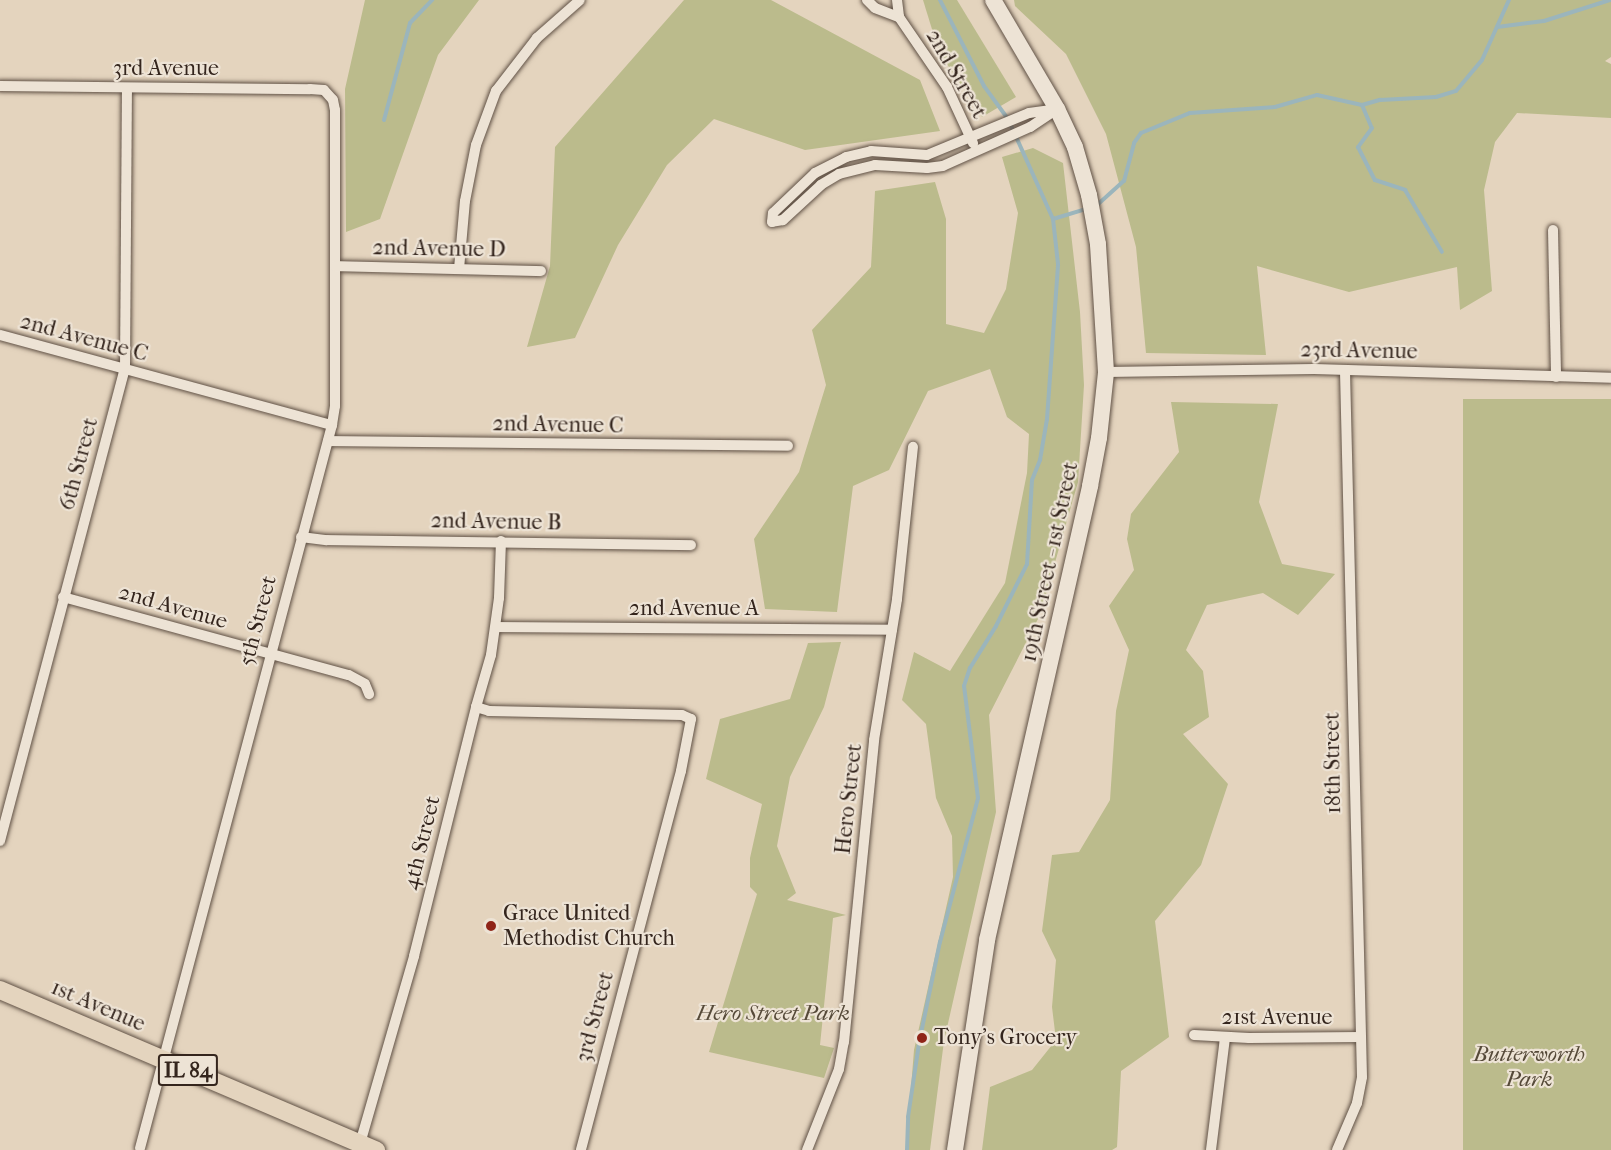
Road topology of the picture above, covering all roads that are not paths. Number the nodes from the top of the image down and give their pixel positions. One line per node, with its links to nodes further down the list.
1 (580, 0): 14 (street)
2 (867, 0): 5 (street, 2nd Street)
3 (897, 0): 5 (street, 2nd Street)
4 (993, 0): 9 (main road, 19th Street - 1st Street)
5 (899, 17): 10 (street, 2nd Street)
6 (0, 86): 7 (street, 3rd Avenue)
7 (127, 88): 8 (street, 3rd Avenue); 17 (street, 6th Street)
8 (329, 95): 13 (street, 5th Street)
9 (1057, 109): 10 (street); 11 (street); 19 (main road, 19th Street - 1st Street)
10 (970, 137): 11 (street, 2nd Street); 11 (street)
11 (976, 151)
12 (1553, 230): 20 (street)
13 (336, 266): 14 (street, 2nd Avenue D); 22 (street, 5th Street)
14 (459, 269): 15 (street, 2nd Avenue D)
15 (541, 271)
16 (0, 335): 17 (street, 2nd Avenue C)
17 (125, 368): 22 (street, 2nd Avenue C); 29 (street, 6th Street)
18 (1345, 370): 19 (street, 23rd Avenue); 20 (street, 23rd Avenue); 38 (street, 18th Street)
19 (1106, 372): 45 (main road, 19th Street - 1st Street)
20 (1556, 376): 21 (street, 23rd Avenue)
21 (1611, 378)
22 (332, 425): 23 (street, 5th Street)
23 (328, 441): 24 (street, 2nd Avenue C); 26 (street, 5th Street)
24 (788, 446)
25 (913, 447): 31 (street, Hero Street)
26 (301, 537): 27 (street, 2nd Avenue B); 32 (street, 5th Street)
27 (501, 541): 28 (street, 2nd Avenue B); 30 (street, 4th Street)
28 (691, 545)
29 (63, 597): 32 (street, 2nd Avenue); 35 (street, 6th Street)
30 (496, 627): 31 (street, 2nd Avenue A); 34 (street, 4th Street)
31 (892, 630): 44 (street, Hero Street)
32 (269, 654): 33 (street, 2nd Avenue); 40 (street, 5th Street)
33 (369, 694)
34 (476, 706): 42 (street, 4th Street); 43 (street, 3rd Street)
35 (0, 841)
36 (0, 990): 40 (main road, 1st Avenue / IL 84)
37 (1194, 1035): 39 (street, 21st Avenue)
38 (1361, 1037): 39 (street, 21st Avenue); 47 (street, 18th Street)
39 (1225, 1038): 46 (street)
40 (163, 1060): 41 (street, 5th Street); 42 (main road, 1st Avenue / IL 84)
41 (140, 1148)
42 (364, 1148)
43 (581, 1150)
44 (807, 1150)
45 (955, 1150)
46 (1211, 1150)
47 (1337, 1150)

